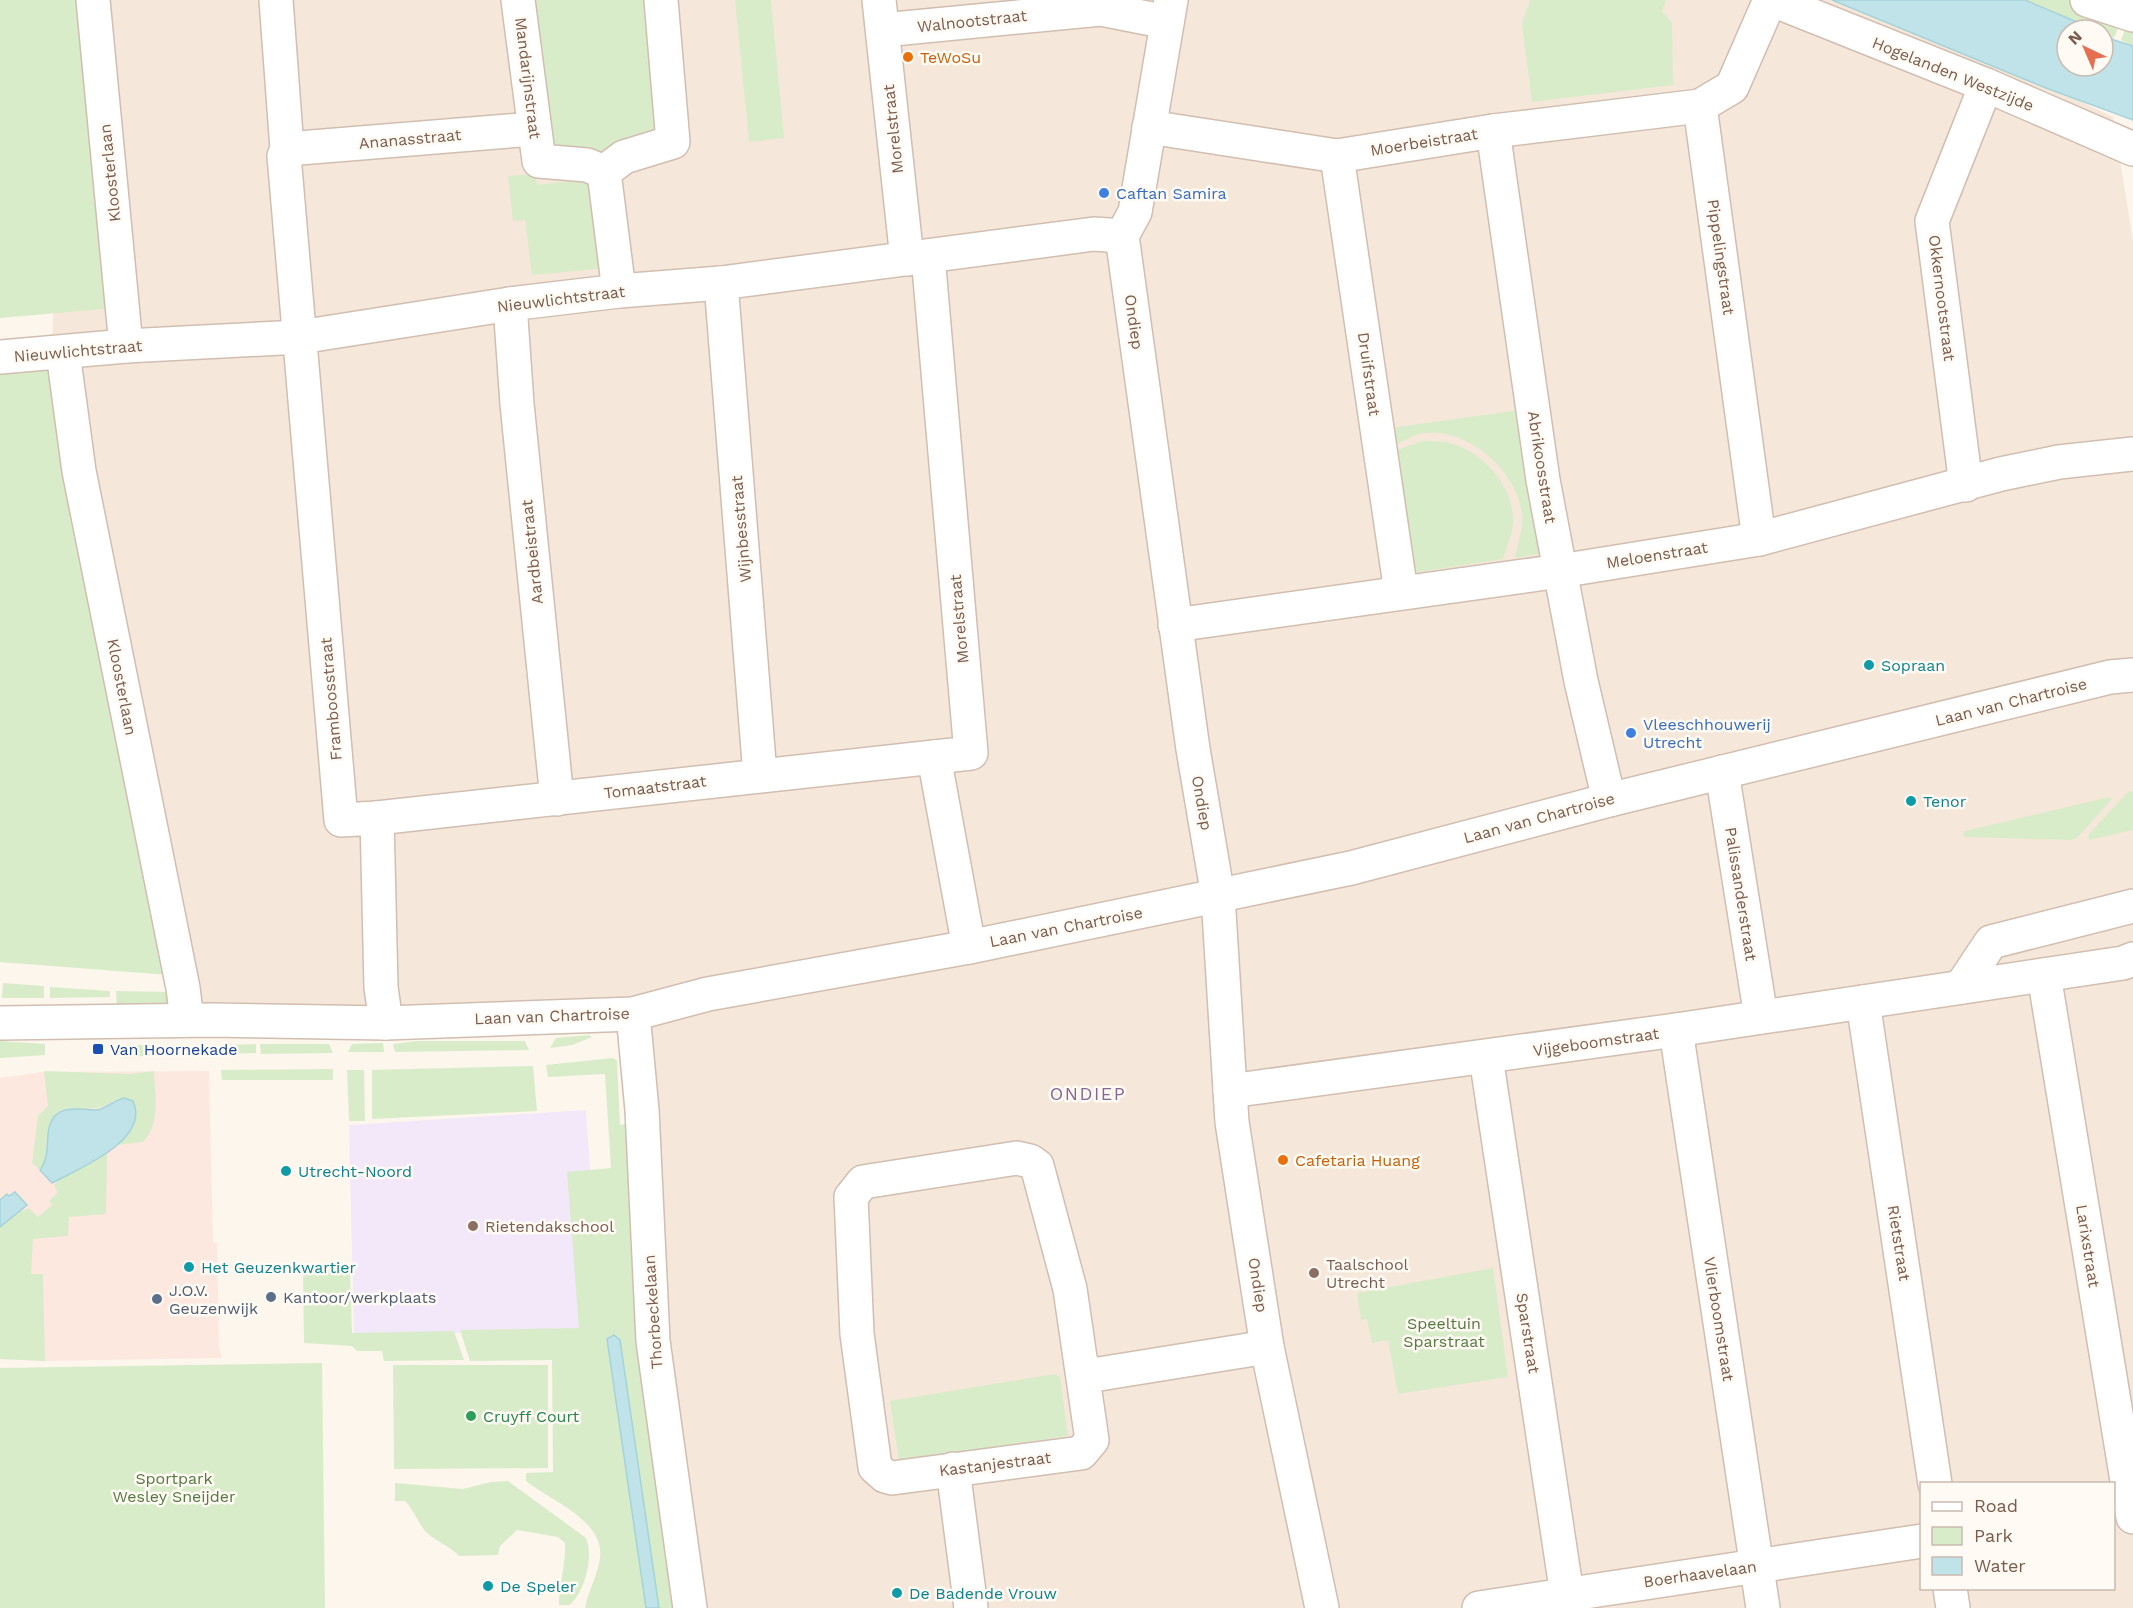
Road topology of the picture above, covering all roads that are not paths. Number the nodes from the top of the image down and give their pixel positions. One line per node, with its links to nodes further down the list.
1 (93, 0): 25 (street, Kloosterlaan)
2 (276, 0): 15 (street)
3 (518, 0): 13 (street, Mandarijnstraat)
4 (662, 0): 18 (street)
5 (1772, 0): 10 (street, Hogelanden Westzijde); 11 (street)
6 (2088, 0): 9 (street)
7 (1169, 11): 8 (street, Walnootstraat); 12 (street)
8 (881, 15): 20 (street, Morelstraat)
9 (2133, 15)
10 (1986, 85): 16 (street, Hogelanden Westzijde); 29 (street, Okkernootstraat)
11 (1700, 106): 14 (street, Moerbeistraat); 30 (street, Pippelingstraat)
12 (1149, 127): 17 (street, Moerbeistraat); 19 (street)
13 (533, 129): 15 (street, Ananasstraat); 18 (street, Mandarijnstraat)
14 (1493, 131): 17 (street, Moerbeistraat); 31 (street, Abrikoosstraat)
15 (287, 149): 24 (street)
16 (2133, 149)
17 (1337, 156): 32 (street, Druifstraat)
18 (604, 172): 22 (street)
19 (1122, 236): 20 (street, Nieuwlichtstraat); 33 (street, Ondiep)
20 (917, 257): 21 (street, Nieuwlichtstraat); 35 (street, Morelstraat)
21 (721, 283): 22 (street, Nieuwlichtstraat); 37 (street, Wijnbesstraat)
22 (619, 291): 23 (street, Nieuwlichtstraat)
23 (510, 304): 24 (street, Nieuwlichtstraat); 38 (street, Aardbeistraat)
24 (300, 337): 25 (street, Nieuwlichtstraat); 40 (street, Framboosstraat)
25 (126, 346): 26 (street, Nieuwlichtstraat)
26 (63, 353): 27 (street, Nieuwlichtstraat); 50 (street, Kloosterlaan)
27 (0, 357)
28 (2133, 454): 29 (street, Meloenstraat)
29 (1966, 485): 30 (street, Meloenstraat)
30 (1759, 539): 31 (street, Meloenstraat)
31 (1560, 571): 32 (street, Meloenstraat); 39 (street, Abrikoosstraat)
32 (1401, 592): 33 (street, Meloenstraat)
33 (1175, 626): 41 (street, Ondiep)
34 (2125, 672): 36 (street, Laan van Chartroise)
35 (933, 757): 37 (street, Tomaatstraat); 43 (street)
36 (1722, 772): 39 (street, Laan van Chartroise); 49 (street, Palissanderstraat)
37 (760, 775): 38 (street, Tomaatstraat)
38 (557, 798): 40 (street, Tomaatstraat)
39 (1609, 800): 41 (street, Laan van Chartroise)
40 (377, 818): 52 (street)
41 (1218, 896): 43 (street, Laan van Chartroise); 55 (street, Ondiep)
42 (2133, 906): 46 (street)
43 (969, 947): 48 (street, Laan van Chartroise)
44 (2133, 959): 45 (street, Vijgeboomstraat)
45 (2044, 975): 46 (street, Vijgeboomstraat); 60 (street, Larixstraat)
46 (1961, 987): 47 (street, Vijgeboomstraat)
47 (1863, 1002): 49 (street, Vijgeboomstraat); 59 (street, Rietstraat)
48 (633, 1014): 52 (street, Laan van Chartroise); 65 (street, Thorbeckelaan)
49 (1761, 1017): 53 (street, Vijgeboomstraat)
50 (187, 1020): 51 (street, Laan van Chartroise); 52 (street, Laan van Chartroise)
51 (0, 1023)
52 (386, 1023)
53 (1676, 1030): 54 (street, Vijgeboomstraat); 62 (street, Vlierboomstraat)
54 (1486, 1057): 55 (street, Vijgeboomstraat); 64 (street, Sparstraat)
55 (1230, 1091): 56 (street, Ondiep)
56 (1267, 1347): 57 (street); 67 (street, Ondiep)
57 (1083, 1372): 58 (street, Kastanjestraat); 58 (street, Kastanjestraat)
58 (953, 1469): 66 (street)
59 (1935, 1482)
60 (2126, 1513)
61 (1920, 1541): 62 (street, Boerhaavelaan)
62 (1757, 1566): 64 (street, Boerhaavelaan); 69 (street, Vlierboomstraat)
63 (1950, 1590): 70 (street)
64 (1568, 1601): 68 (street, Boerhaavelaan)
65 (690, 1608)
66 (971, 1608)
67 (1322, 1608)
68 (1479, 1608)
69 (1763, 1608)
70 (1953, 1608)

